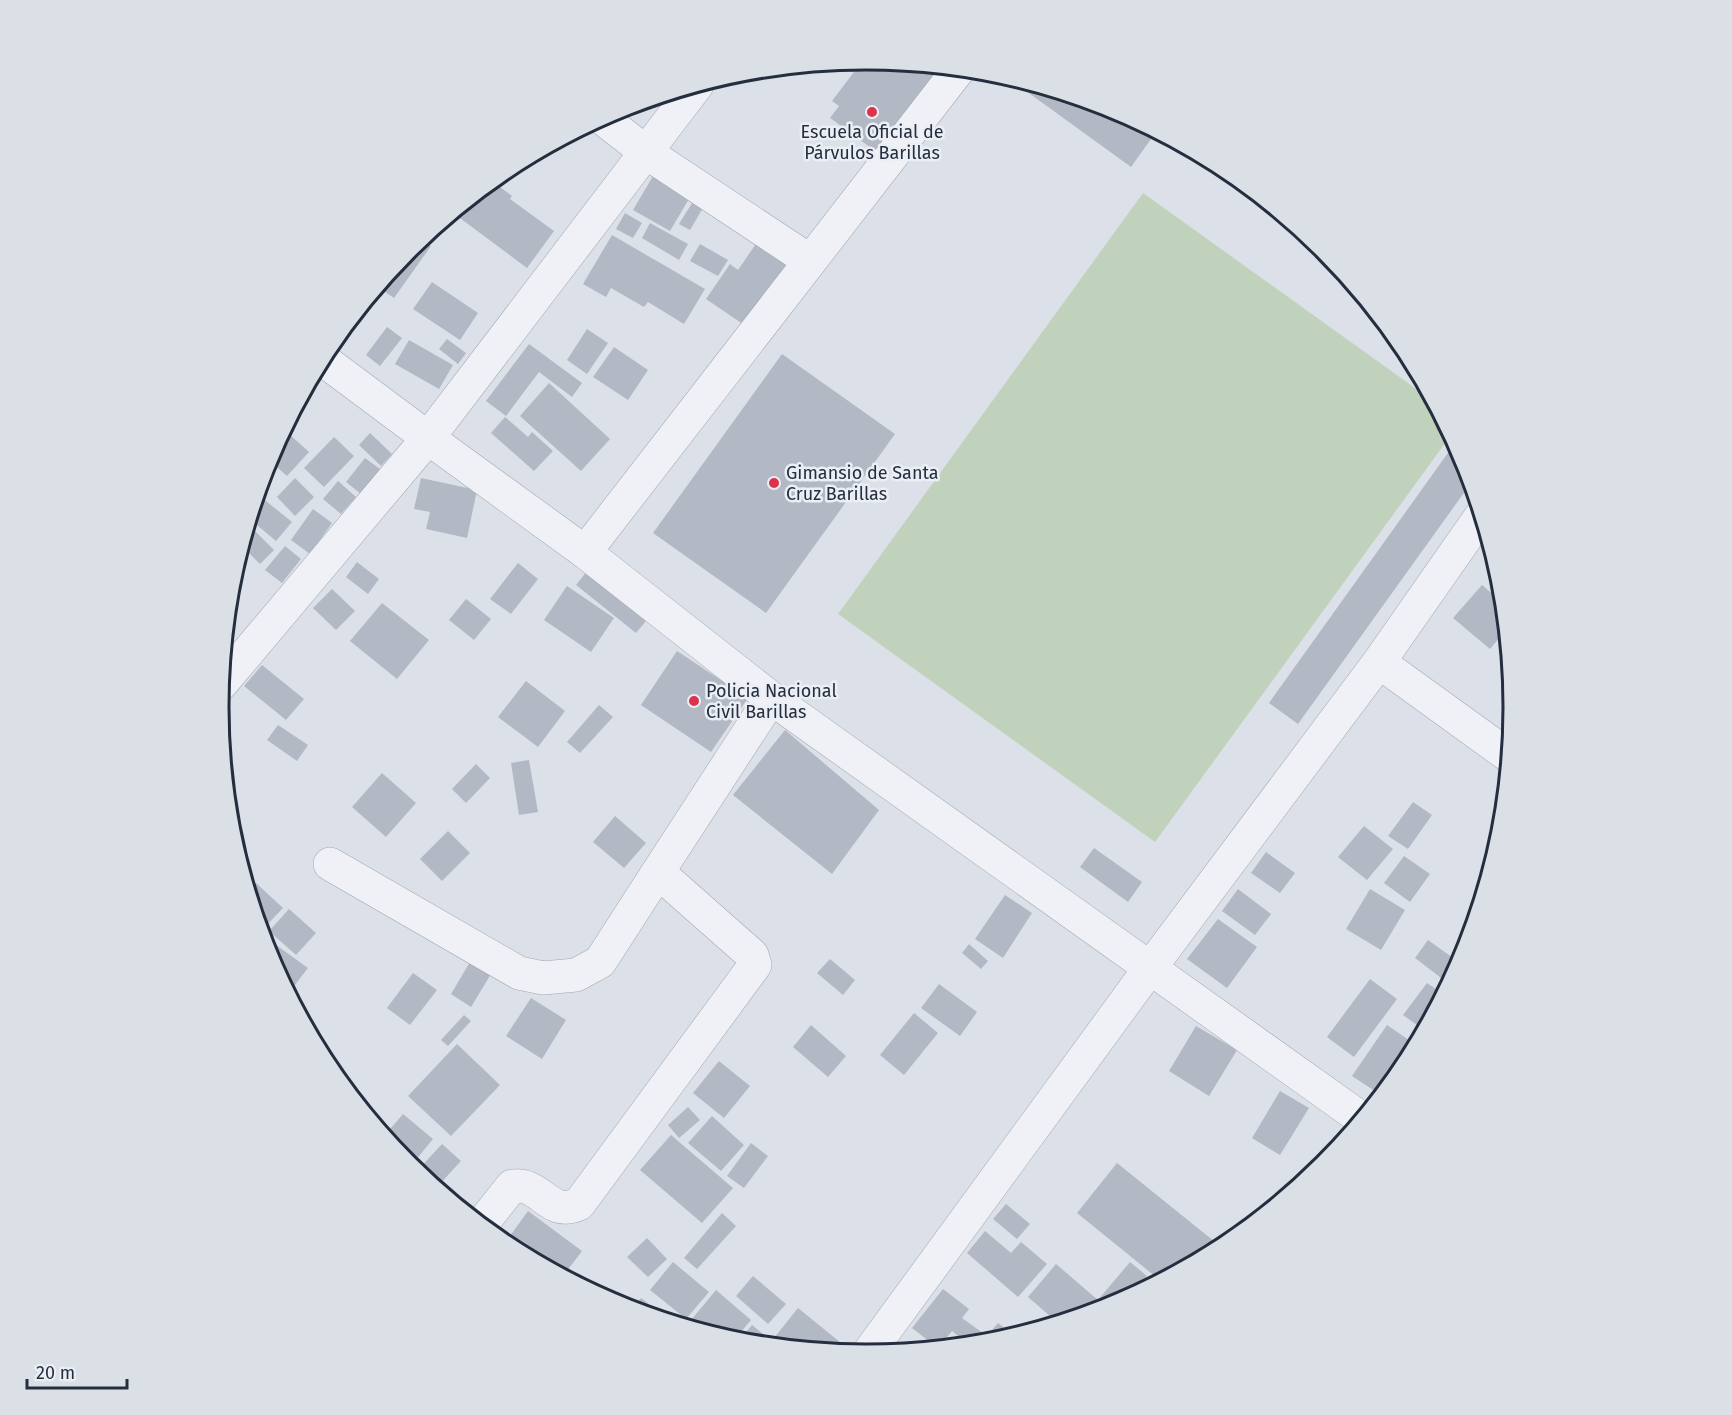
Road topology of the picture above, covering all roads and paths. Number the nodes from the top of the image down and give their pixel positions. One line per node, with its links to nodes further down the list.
1 (953, 77): 5 (street)
2 (690, 95): 4 (street)
3 (610, 124): 4 (street)
4 (647, 153): 5 (street); 7 (street)
5 (810, 261): 9 (street)
6 (329, 365): 7 (street)
7 (428, 438): 9 (street); 11 (street)
8 (1475, 524): 10 (street)
9 (585, 552): 12 (street)
10 (1379, 662): 13 (street); 16 (street)
11 (230, 674)
12 (771, 698): 15 (street); 16 (street)
13 (1502, 751)
14 (330, 864): 15 (street)
15 (658, 872): 18 (street)
16 (1150, 968): 17 (street); 19 (street)
17 (1356, 1114)
18 (486, 1219)
19 (875, 1344)

